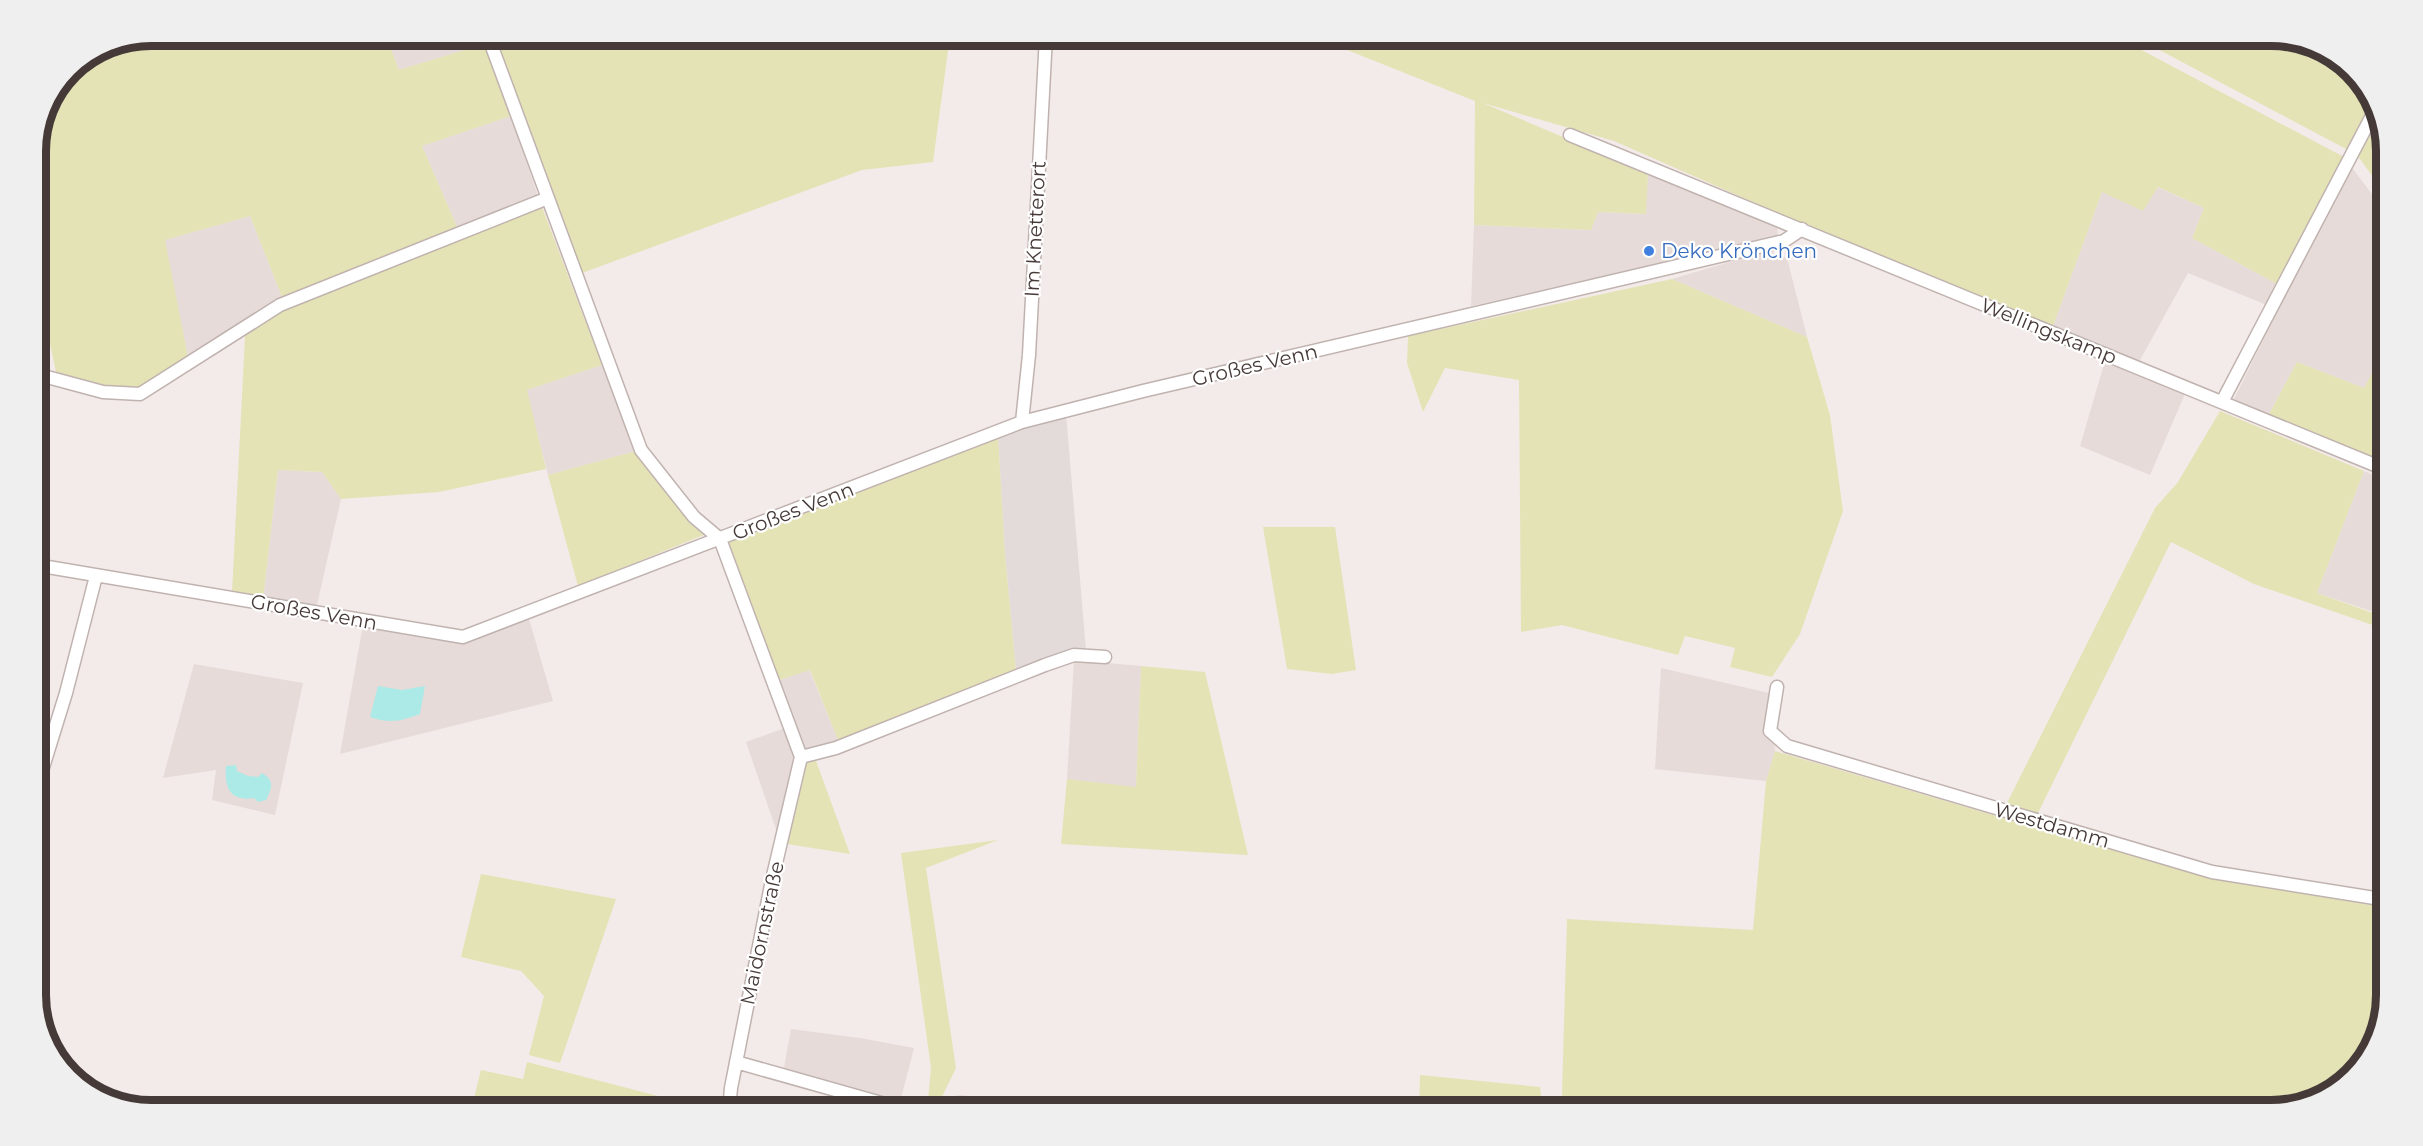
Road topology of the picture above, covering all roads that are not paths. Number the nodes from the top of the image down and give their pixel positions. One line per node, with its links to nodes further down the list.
1 (492, 47): 5 (street, Großes Venn)
2 (1045, 47): 9 (street, Im Knetterort)
3 (2371, 118): 8 (street)
4 (1570, 135): 6 (street, Wellingskamp)
5 (548, 198): 7 (street); 11 (street, Großes Venn)
6 (1802, 230): 8 (street, Wellingskamp); 9 (street, Großes Venn)
7 (47, 377)
8 (2222, 402): 10 (street, Wellingskamp)
9 (1022, 422): 11 (street, Großes Venn)
10 (2376, 465)
11 (720, 539): 13 (street, Großes Venn); 17 (street)
12 (47, 567): 13 (street, Großes Venn)
13 (96, 576): 16 (street)
14 (1105, 657): 17 (street)
15 (1777, 687): 18 (street, Westdamm)
16 (47, 754)
17 (801, 757): 19 (street, Maidornstraße)
18 (2376, 898)
19 (736, 1062): 20 (street, Maidornstraße); 21 (street)
20 (730, 1100)
21 (871, 1100)

